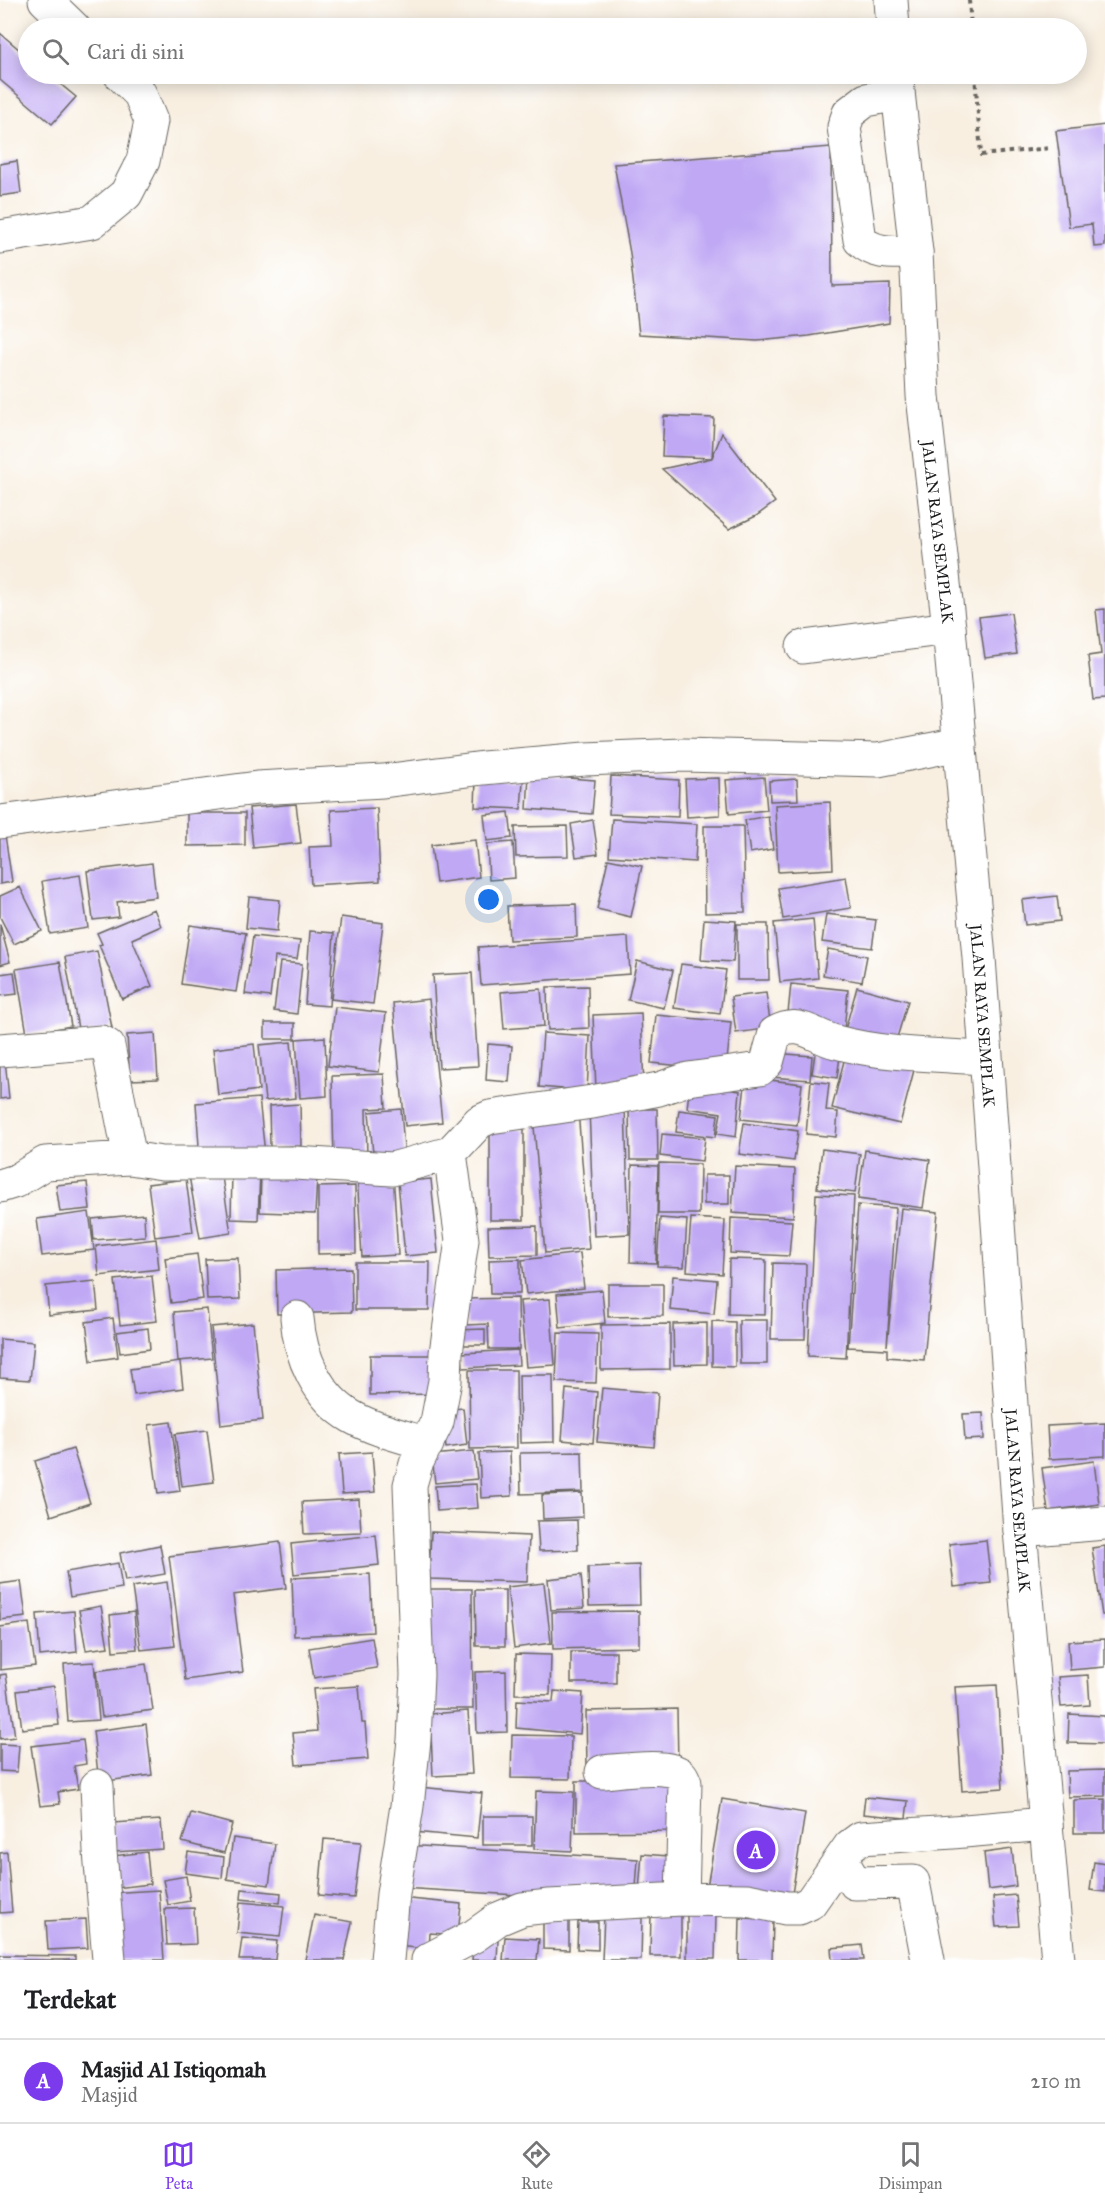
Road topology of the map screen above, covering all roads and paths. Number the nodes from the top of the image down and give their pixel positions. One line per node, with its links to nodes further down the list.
1 (45, 0): 4 (street)
2 (891, 0): 5 (street)
3 (969, 0): 6 (path)
4 (64, 18)
5 (892, 18)
6 (970, 18)
7 (130, 84): 11 (street)
8 (897, 84): 12 (street, JALAN RAYA SEMPLAK); 12 (street)
9 (976, 84): 10 (path)
10 (1050, 148)
11 (0, 237)
12 (916, 252): 13 (street, JALAN RAYA SEMPLAK)
13 (949, 628): 14 (street); 15 (street, JALAN RAYA SEMPLAK)
14 (803, 647)
15 (960, 744): 16 (street); 18 (street, JALAN RAYA SEMPLAK)
16 (0, 822)
17 (0, 1050): 20 (street)
18 (985, 1058): 19 (street); 25 (street, JALAN RAYA SEMPLAK)
19 (450, 1153): 20 (street); 23 (street)
20 (129, 1158): 21 (street)
21 (0, 1186)
22 (297, 1318): 23 (street)
23 (427, 1444): 32 (street)
24 (1105, 1523): 25 (street)
25 (1020, 1530): 28 (street, JALAN RAYA SEMPLAK)
26 (602, 1772): 30 (street)
27 (97, 1786): 31 (street)
28 (1046, 1824): 29 (street); 35 (street, JALAN RAYA SEMPLAK)
29 (841, 1859): 30 (street); 34 (street)
30 (682, 1899): 33 (street)
31 (110, 1960)
32 (387, 1960)
33 (428, 1960)
34 (928, 1960)
35 (1058, 1960)

